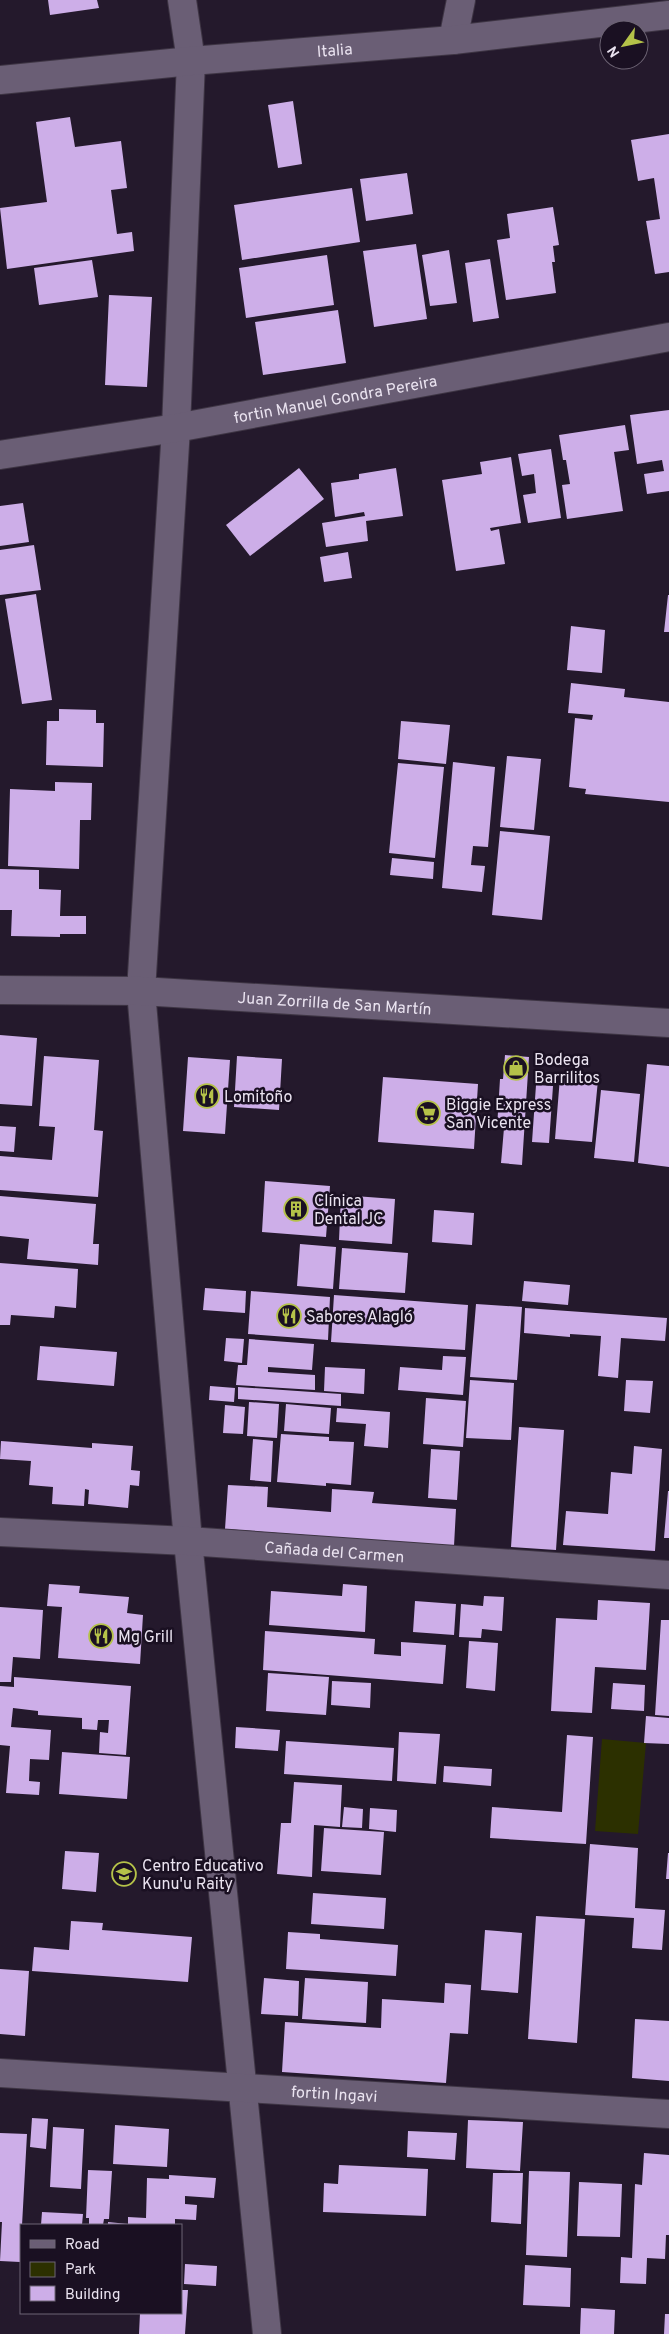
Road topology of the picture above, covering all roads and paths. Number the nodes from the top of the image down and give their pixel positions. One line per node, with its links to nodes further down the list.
1 (182, 0): 5 (street)
2 (460, 0): 4 (street)
3 (669, 15): 4 (street, Italia)
4 (454, 40): 5 (street, Italia)
5 (191, 61): 6 (street, Italia); 8 (street)
6 (0, 80)
7 (669, 337): 8 (street, fortin Manuel Gondra Pereira)
8 (176, 428): 9 (street, fortin Manuel Gondra Pereira); 11 (street)
9 (0, 455)
10 (0, 990): 11 (street, Juan Zorrilla de San Martín)
11 (141, 991): 12 (street, Juan Zorrilla de San Martín); 14 (street)
12 (669, 1023)
13 (0, 1532): 14 (street, Cañada del Carmen)
14 (188, 1541): 15 (street, Cañada del Carmen); 17 (street)
15 (669, 1575)
16 (0, 2073): 17 (street, fortin Ingavi)
17 (243, 2089): 18 (street, fortin Ingavi); 19 (street)
18 (669, 2114)
19 (267, 2334)

